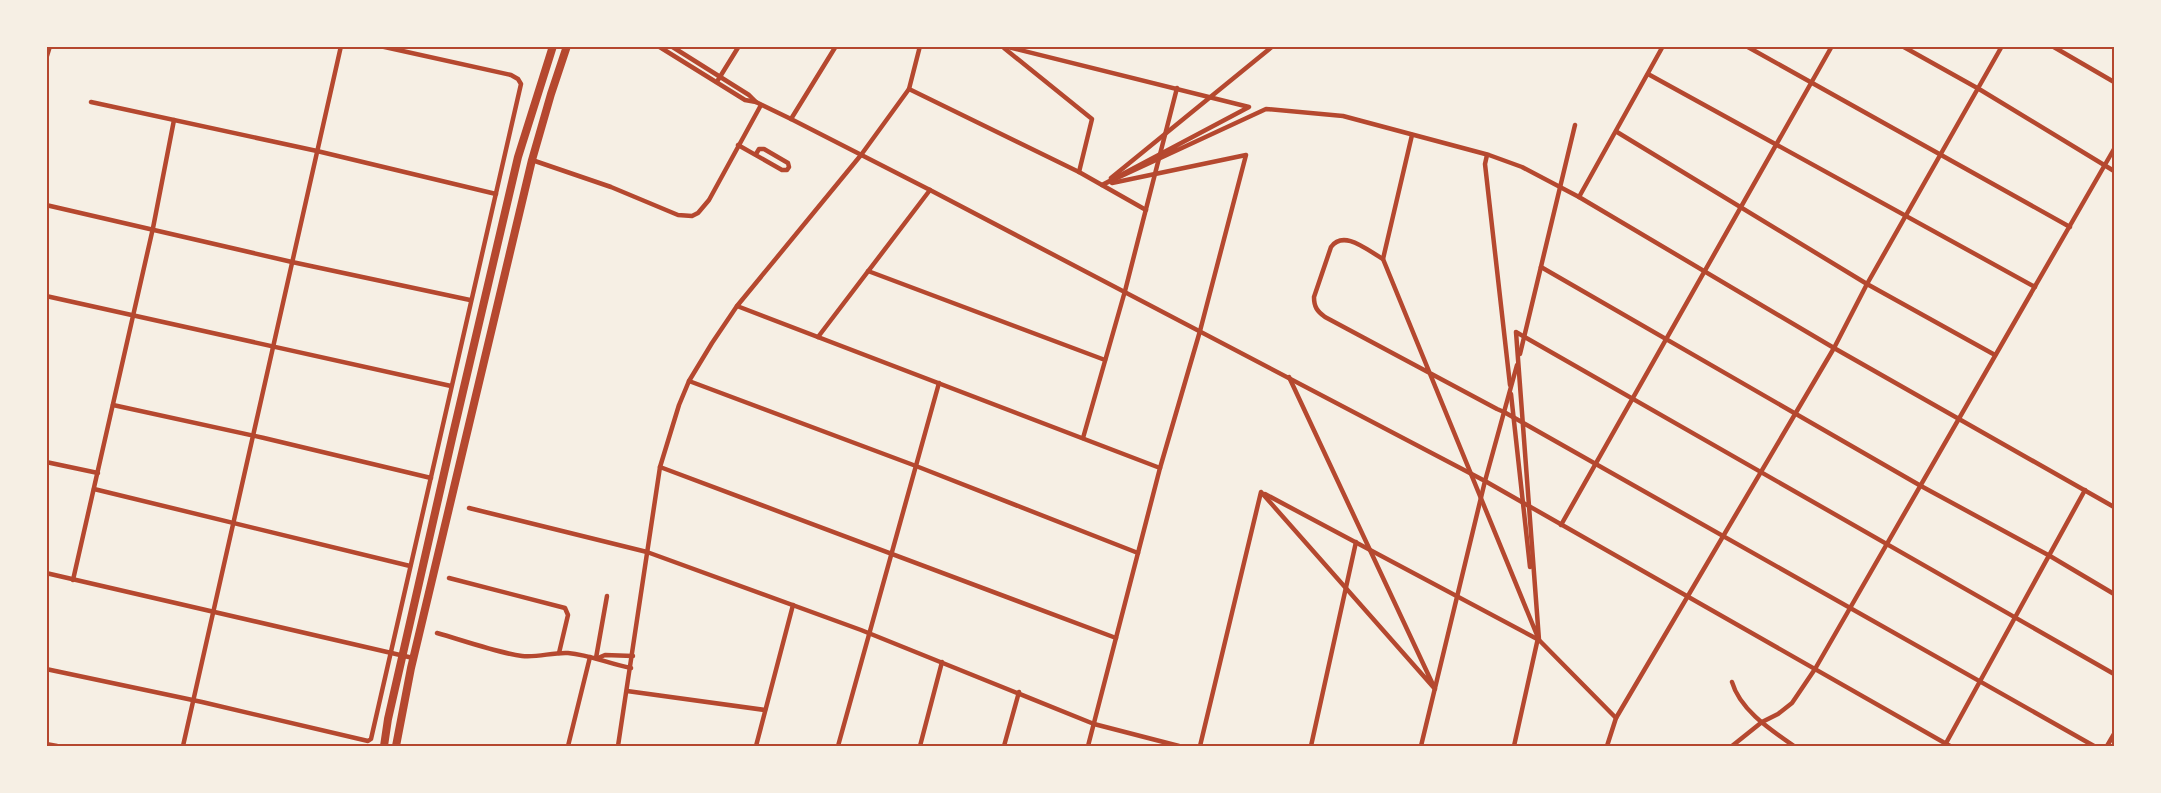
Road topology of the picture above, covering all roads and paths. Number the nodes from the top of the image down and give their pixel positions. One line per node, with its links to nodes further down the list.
1 (50, 46): 19 (street)
2 (341, 46): 37 (street)
3 (380, 46): 49 (street)
4 (553, 46): 130 (main road)
5 (567, 46): 42 (main road)
6 (658, 46): 21 (street)
7 (671, 46): 21 (street)
8 (739, 46): 21 (street)
9 (836, 46): 29 (street)
10 (920, 46): 25 (street)
11 (1003, 46): 24 (street); 45 (street)
12 (1273, 46): 46 (street)
13 (1663, 46): 20 (street)
14 (1746, 46): 22 (street)
15 (1832, 46): 22 (street)
16 (1902, 46): 26 (street)
17 (2002, 46): 26 (street)
18 (2052, 46): 23 (street)
19 (47, 57)
20 (1648, 74): 32 (street); 34 (street)
21 (719, 80): 28 (street)
22 (1812, 81): 34 (street); 41 (street)
23 (2115, 82)
24 (1177, 88): 46 (street); 53 (street)
25 (909, 89): 39 (street); 45 (street)
26 (1979, 89): 41 (street); 43 (street)
27 (91, 102): 30 (street)
28 (758, 103): 29 (street); 35 (street)
29 (791, 119): 39 (street)
30 (174, 120): 37 (street); 56 (street)
31 (1575, 125): 47 (street)
32 (1617, 132): 50 (street); 52 (street)
33 (1412, 135): 40 (street); 46 (street); 57 (street)
34 (1777, 144): 52 (street); 54 (street)
35 (738, 145): 38 (street); 42 (street)
36 (2115, 149): 43 (street)
37 (317, 151): 49 (street); 58 (street)
38 (756, 154): 38 (street)
39 (861, 155): 48 (street); 67 (street)
40 (1487, 155): 47 (street); 127 (street)
41 (1940, 156): 54 (street); 55 (street)
42 (532, 160): 133 (main road)
43 (2106, 166): 44 (street); 55 (street)
44 (2115, 171)
45 (1079, 172): 46 (street)
46 (1102, 185): 53 (street); 69 (street)
47 (1559, 188): 50 (street); 59 (street)
48 (930, 190): 61 (street); 64 (street)
49 (496, 194): 66 (street)
50 (1579, 197): 60 (street)
51 (46, 205): 56 (street)
52 (1740, 207): 60 (street); 62 (street)
53 (1146, 210): 64 (street)
54 (1906, 215): 62 (street); 63 (street)
55 (2070, 227): 63 (street)
56 (153, 228): 58 (street); 68 (street)
57 (1383, 259): 83 (street); 127 (street)
58 (292, 262): 66 (street); 73 (street)
59 (1540, 267): 70 (street); 72 (street)
60 (1705, 271): 72 (street); 74 (street)
61 (868, 272): 71 (street); 76 (street)
62 (1868, 284): 74 (street); 75 (street)
63 (2035, 287): 75 (street)
64 (1125, 291): 69 (street); 76 (street)
65 (46, 296): 68 (street)
66 (470, 300): 80 (street)
67 (737, 306): 71 (street); 78 (street)
68 (132, 316): 73 (street); 82 (street)
69 (1200, 332): 77 (street); 92 (street)
70 (1524, 336): 81 (street); 83 (street); 127 (street)
71 (818, 337): 79 (street)
72 (1666, 340): 81 (street); 84 (street)
73 (274, 347): 80 (street); 86 (street)
74 (1834, 348): 84 (street); 85 (street)
75 (1995, 355): 85 (street)
76 (1105, 360): 87 (street)
77 (1289, 377): 96 (street); 142 (street)
78 (689, 381): 90 (street); 91 (street)
79 (939, 383): 87 (street); 90 (street)
80 (451, 386): 95 (street)
81 (1633, 398): 89 (street); 93 (street)
82 (113, 405): 86 (street); 94 (street)
83 (1504, 412): 89 (street); 96 (street)
84 (1795, 414): 93 (street); 97 (street)
85 (1959, 418): 97 (street); 99 (street)
86 (254, 435): 95 (street); 103 (street)
87 (1083, 438): 92 (street)
88 (46, 462): 94 (street)
89 (1596, 463): 104 (street); 105 (street)
90 (916, 466): 109 (street); 110 (street)
91 (660, 467): 108 (street); 109 (street)
92 (1160, 468): 110 (street)
93 (1761, 472): 105 (street); 107 (street)
94 (98, 473): 98 (street)
95 (430, 478): 112 (street)
96 (1485, 481): 104 (street); 119 (street)
97 (1921, 486): 107 (street); 111 (street)
98 (94, 489): 103 (street); 115 (street)
99 (2085, 490): 101 (street); 111 (street)
100 (1261, 492): 106 (street); 142 (street); 165 (street)
101 (2115, 507)
102 (469, 508): 108 (street)
103 (233, 524): 112 (street); 122 (street)
104 (1561, 525): 118 (street)
105 (1723, 536): 118 (street); 121 (street)
106 (1356, 542): 119 (street); 166 (street)
107 (1887, 544): 121 (street); 123 (street)
108 (647, 552): 120 (street); 131 (street)
109 (890, 552): 125 (street); 126 (street)
110 (1138, 553): 126 (street)
111 (2050, 556): 116 (street); 123 (street)
112 (410, 566): 128 (street)
113 (46, 573): 115 (street)
114 (448, 578): 129 (street)
115 (74, 580): 122 (street)
116 (2115, 594)
117 (607, 596): 134 (street)
118 (1687, 596): 138 (street); 147 (street)
119 (1457, 597): 127 (street); 142 (street)
120 (793, 604): 125 (street); 146 (street)
121 (1851, 608): 138 (street); 140 (street)
122 (214, 611): 128 (street); 145 (street)
123 (2015, 617): 139 (street); 140 (street)
124 (437, 633): 129 (street)
125 (869, 634): 135 (street); 160 (street)
126 (1116, 639): 149 (street)
127 (1539, 640): 147 (street); 168 (street)
128 (390, 652): 130 (street); 145 (street)
129 (559, 653): 132 (street)
130 (403, 655): 133 (street); 155 (main road)
131 (633, 656): 134 (street); 136 (street)
132 (590, 657): 134 (street); 157 (street)
133 (413, 658): 156 (main road)
134 (597, 658): 136 (street)
135 (942, 662): 144 (street); 161 (street)
136 (631, 668): 143 (street)
137 (46, 669): 145 (street)
138 (1815, 669): 148 (street); 152 (street)
139 (2115, 674)
140 (1980, 681): 152 (street); 172 (street)
141 (1732, 682): 148 (street)
142 (1435, 689): 167 (street)
143 (627, 691): 146 (street); 158 (street)
144 (1019, 693): 149 (street); 162 (street)
145 (193, 700): 154 (street)
146 (765, 710): 159 (street)
147 (1616, 718): 169 (street)
148 (1762, 722): 170 (street); 171 (street)
149 (1094, 724): 163 (street); 164 (street)
150 (2115, 734): 173 (street)
151 (46, 744): 153 (street)
152 (1947, 746)
153 (57, 747)
154 (183, 747)
155 (384, 747)
156 (396, 747)
157 (568, 747)
158 (618, 747)
159 (756, 747)
160 (838, 747)
161 (920, 747)
162 (1004, 747)
163 (1088, 747)
164 (1179, 747)
165 (1200, 747)
166 (1311, 747)
167 (1421, 747)
168 (1514, 747)
169 (1607, 747)
170 (1732, 747)
171 (1794, 747)
172 (2094, 747)
173 (2108, 747)

